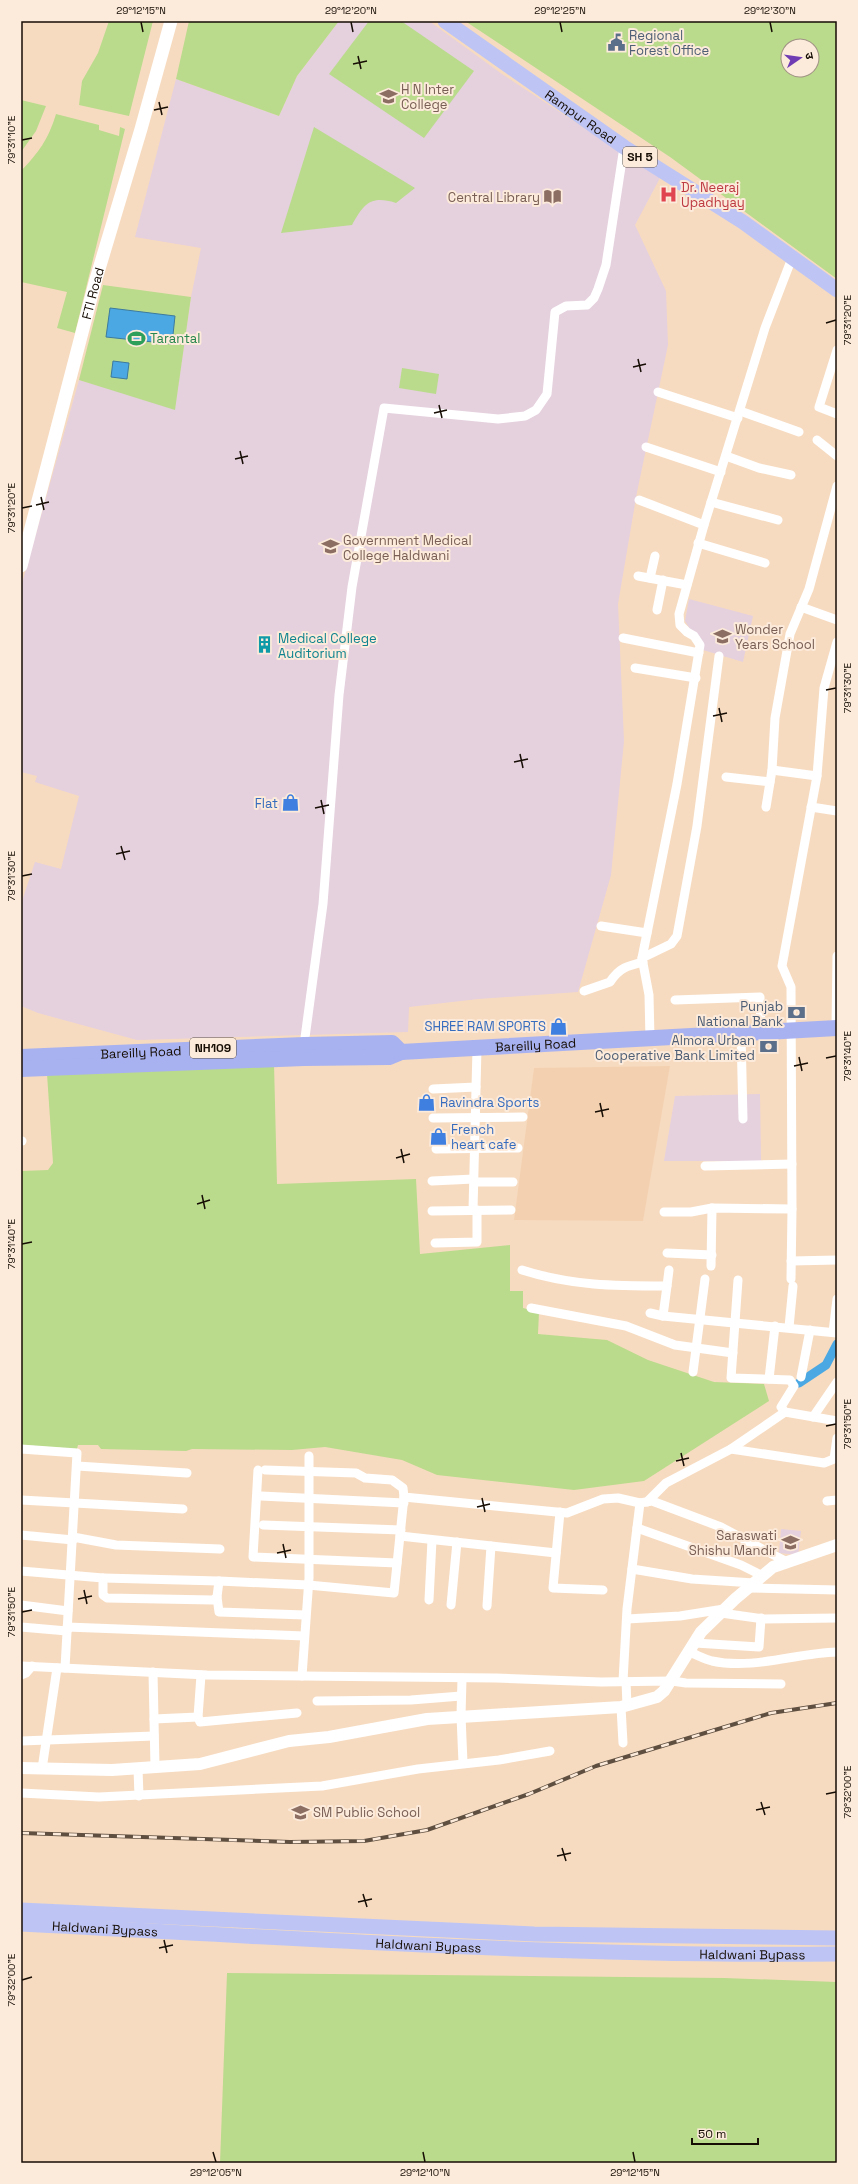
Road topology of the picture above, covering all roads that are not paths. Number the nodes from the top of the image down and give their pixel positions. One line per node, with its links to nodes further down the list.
1 (170, 21): 25 (main road, FTI Road)
2 (445, 21): 3 (main road, Rampur Road / SH 5)
3 (624, 146): 4 (main road, Rampur Road / SH 5); 58 (street)
4 (792, 258): 5 (main road, Rampur Road / SH 5); 9 (street)
5 (837, 290)
6 (837, 350): 8 (street)
7 (658, 392): 9 (street)
8 (837, 414)
9 (739, 415): 10 (street); 13 (street)
10 (799, 432)
11 (817, 440): 14 (street)
12 (646, 447): 15 (street)
13 (726, 456): 15 (street); 16 (street)
14 (837, 456)
15 (721, 472): 19 (street)
16 (791, 475)
17 (837, 486): 30 (street)
18 (639, 500): 21 (street)
19 (711, 502): 20 (street); 21 (street)
20 (778, 520)
21 (704, 525): 22 (street)
22 (698, 543): 24 (street); 29 (street)
23 (655, 556): 27 (street)
24 (766, 563)
25 (21, 566)
26 (638, 576): 27 (street)
27 (650, 578): 28 (street)
28 (663, 580): 29 (street); 31 (street)
29 (687, 585): 35 (street)
30 (801, 607): 32 (street); 39 (street)
31 (657, 610)
32 (837, 620)
33 (623, 638): 35 (street)
34 (837, 642): 41 (street)
35 (699, 653): 38 (street)
36 (719, 656): 49 (street)
37 (635, 668): 38 (street)
38 (696, 678): 47 (street)
39 (772, 770): 41 (street); 42 (street)
40 (726, 776): 42 (street)
41 (816, 776): 43 (street)
42 (770, 782): 44 (street)
43 (811, 806): 45 (street); 53 (street)
44 (766, 807)
45 (837, 811)
46 (602, 926): 47 (street)
47 (647, 933): 49 (street)
48 (837, 956): 52 (street)
49 (643, 960): 50 (street); 56 (street)
50 (584, 991)
51 (675, 1000): 54 (street)
52 (837, 1028): 53 (highway, Bareilly Road / NH109)
53 (790, 1030): 54 (highway, Bareilly Road / NH109); 70 (street)
54 (761, 1032): 55 (highway, Bareilly Road / NH109)
55 (741, 1033): 56 (highway, Bareilly Road / NH109); 66 (street)
56 (650, 1039): 57 (highway, Bareilly Road / NH109)
57 (477, 1048): 58 (highway, Bareilly Road / NH109); 61 (street)
58 (304, 1051): 59 (highway, Bareilly Road / NH109); 60 (highway, Bareilly Road / NH109)
59 (21, 1057)
60 (21, 1069)
61 (476, 1087): 62 (street); 63 (street)
62 (433, 1089)
63 (476, 1117): 64 (street); 65 (street); 67 (street)
64 (523, 1117)
65 (433, 1118)
66 (743, 1119)
67 (475, 1148): 68 (street); 69 (street); 73 (street)
68 (518, 1148)
69 (436, 1149)
70 (792, 1164): 71 (street); 76 (street)
71 (705, 1166)
72 (432, 1181): 73 (street)
73 (474, 1181): 74 (street); 77 (street)
74 (513, 1182)
75 (712, 1208): 76 (street); 80 (street); 83 (street)
76 (792, 1209): 85 (street)
77 (475, 1210): 78 (street); 79 (street); 81 (street)
78 (511, 1210)
79 (432, 1211)
80 (664, 1212)
81 (435, 1243)
82 (667, 1253): 83 (street)
83 (712, 1255): 86 (street)
84 (837, 1260): 85 (street)
85 (791, 1261): 99 (street)
86 (711, 1266)
87 (522, 1270): 91 (street)
88 (668, 1270): 91 (street)
89 (705, 1279): 96 (street)
90 (738, 1280): 97 (street)
91 (667, 1286): 95 (street)
92 (837, 1299): 101 (street)
93 (531, 1308): 102 (street)
94 (650, 1313): 95 (street)
95 (663, 1316): 96 (street)
96 (699, 1320): 97 (street); 102 (street)
97 (734, 1323): 98 (street); 103 (street)
98 (775, 1326): 99 (street); 106 (street)
99 (789, 1327): 100 (street)
100 (810, 1330): 101 (street); 105 (street)
101 (835, 1332)
102 (696, 1349): 103 (street); 104 (street)
103 (733, 1354): 106 (street)
104 (693, 1372)
105 (801, 1377)
106 (769, 1379): 108 (street)
107 (837, 1382): 109 (street)
108 (785, 1412): 109 (street); 113 (street)
109 (814, 1417): 110 (street)
110 (837, 1421)
111 (837, 1438): 113 (street)
112 (21, 1449): 115 (street)
113 (731, 1449): 124 (street)
114 (309, 1456): 116 (street)
115 (76, 1466): 117 (street); 125 (street)
116 (309, 1471): 119 (street); 121 (street); 140 (street)
117 (187, 1473)
118 (261, 1496): 119 (street)
119 (309, 1497): 121 (street); 129 (street)
120 (21, 1500): 125 (street)
121 (404, 1500): 127 (street); 131 (street)
122 (837, 1500): 123 (street)
123 (827, 1501)
124 (643, 1503): 127 (street); 130 (street); 141 (street)
125 (75, 1504): 126 (street); 133 (street)
126 (183, 1509)
127 (560, 1512): 139 (street)
128 (263, 1525): 129 (street)
129 (309, 1527): 131 (street); 140 (street)
130 (637, 1528): 143 (street); 148 (street)
131 (401, 1533): 134 (street); 142 (street)
132 (21, 1535): 133 (street)
133 (73, 1538): 138 (street); 145 (street)
134 (432, 1540): 135 (street); 153 (street)
135 (457, 1542): 137 (street); 154 (street)
136 (837, 1545): 141 (street)
137 (491, 1546): 139 (street); 156 (street)
138 (220, 1549)
139 (556, 1552): 150 (street)
140 (309, 1560): 142 (street); 149 (street)
141 (786, 1562): 148 (street)
142 (398, 1563): 149 (street)
143 (632, 1569): 148 (street); 162 (street)
144 (21, 1571): 145 (street)
145 (71, 1574): 146 (street); 157 (street)
146 (104, 1578): 147 (street); 152 (street)
147 (219, 1581): 149 (street); 152 (street)
148 (755, 1582): 151 (street); 158 (street)
149 (308, 1585): 159 (street)
150 (603, 1590)
151 (837, 1590)
152 (217, 1597): 159 (street)
153 (429, 1600)
154 (451, 1604)
155 (21, 1605): 157 (street)
156 (487, 1606)
157 (68, 1611): 164 (street)
158 (723, 1611): 160 (street); 162 (street); 166 (street)
159 (306, 1615): 165 (street)
160 (761, 1618): 161 (street); 166 (street)
161 (837, 1618)
162 (627, 1620): 176 (street)
163 (21, 1627): 164 (street)
164 (67, 1629): 165 (street); 170 (street)
165 (304, 1636): 174 (street)
166 (692, 1647): 167 (street); 177 (street)
167 (837, 1652)
168 (21, 1666): 169 (street)
169 (32, 1666): 170 (street); 172 (street)
170 (61, 1668): 171 (street); 187 (street)
171 (153, 1672): 173 (street); 185 (street)
172 (21, 1675)
173 (201, 1675): 174 (street); 184 (street)
174 (302, 1676): 175 (street)
175 (462, 1678): 176 (street); 179 (street)
176 (625, 1681): 177 (street); 181 (street)
177 (672, 1681): 178 (street); 181 (street)
178 (781, 1684)
179 (461, 1696): 180 (street); 183 (street)
180 (317, 1701)
181 (624, 1706): 183 (street); 189 (street)
182 (297, 1713): 184 (street)
183 (461, 1716): 191 (street); 192 (street)
184 (198, 1717): 185 (street)
185 (154, 1719): 186 (street)
186 (154, 1736): 187 (street); 192 (street)
187 (46, 1739): 188 (street); 194 (street)
188 (21, 1741)
189 (623, 1743)
190 (550, 1751): 191 (street)
191 (464, 1763): 197 (street)
192 (155, 1767): 195 (street)
193 (21, 1768): 194 (street)
194 (42, 1768): 195 (street)
195 (138, 1768): 197 (street)
196 (21, 1793): 197 (street)
197 (139, 1796)
198 (21, 1910): 200 (main road, Haldwani Bypass)
199 (21, 1924): 201 (main road, Haldwani Bypass)
200 (837, 1938)
201 (837, 1954)

